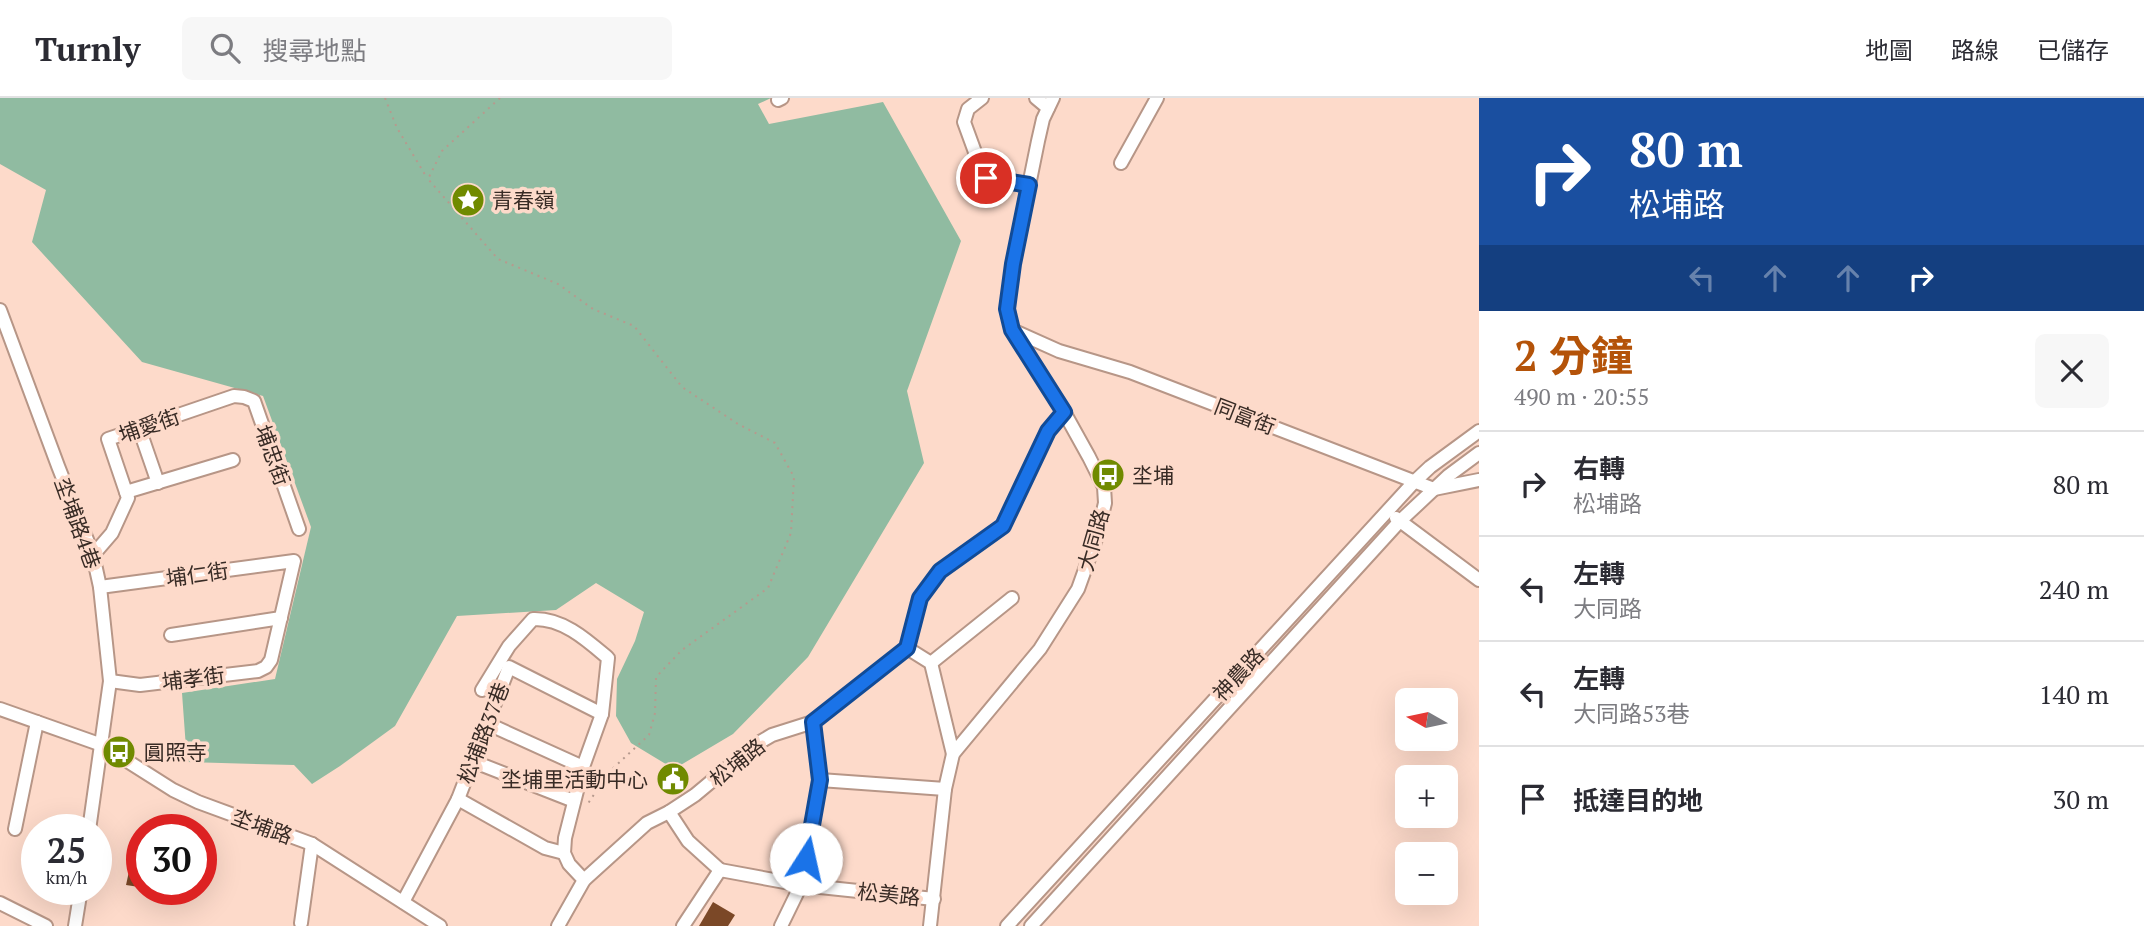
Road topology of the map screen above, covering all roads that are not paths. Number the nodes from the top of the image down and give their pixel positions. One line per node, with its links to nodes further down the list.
1 (982, 98): 6 (street)
2 (1036, 98): 4 (street)
3 (1157, 98): 5 (street)
4 (1050, 103): 6 (street, 大同路)
5 (1121, 163)
6 (1029, 185): 8 (street, 大同路)
7 (0, 310): 23 (street, 坔埔路4巷)
8 (1012, 330): 10 (street, 大同路); 16 (street, 同富街)
9 (234, 396): 11 (street, 埔愛街); 22 (street, 埔忠街)
10 (1064, 412): 29 (street); 39 (street, 大同路)
11 (139, 428): 17 (street); 19 (street, 埔愛街)
12 (1479, 431): 16 (street, 神農路)
13 (1479, 453): 18 (street, 神農路)
14 (233, 460): 17 (street)
15 (1479, 480): 18 (street)
16 (1414, 482): 18 (street, 同富街); 20 (street, 神農路)
17 (158, 483): 19 (street)
18 (1434, 489): 21 (street, 神農路)
19 (126, 492): 23 (street)
20 (1389, 509): 21 (street); 66 (street, 神農路)
21 (1399, 522): 24 (street); 67 (street, 神農路)
22 (299, 529)
23 (93, 555): 25 (street, 坔埔路4巷)
24 (1479, 580)
25 (100, 587): 27 (street, 埔仁街); 31 (street, 坔埔路4巷)
26 (1012, 598): 30 (street)
27 (281, 618): 28 (street); 31 (street, 埔孝街)
28 (171, 635)
29 (907, 648): 30 (street); 36 (street, 松埔路)
30 (931, 663): 39 (street)
31 (110, 681): 38 (street, 坔埔路4巷)
32 (482, 690): 34 (street, 松埔路37巷)
33 (0, 709): 35 (street, 坔埔路)
34 (601, 714): 37 (street, 松埔路37巷); 41 (street, 松埔路37巷)
35 (37, 722): 38 (street, 坔埔路); 48 (street)
36 (813, 722): 42 (street); 46 (street, 松埔路)
37 (486, 723): 40 (street, 松埔路37巷); 41 (street)
38 (102, 745): 47 (street, 坔埔路4巷); 49 (street, 坔埔路)
39 (953, 754): 43 (street, 大同路)
40 (472, 761): 44 (street, 松埔路37巷); 45 (street)
41 (583, 767): 45 (street, 松埔路37巷)
42 (820, 780): 43 (street); 53 (street)
43 (945, 789): 54 (street, 大同路)
44 (458, 799): 50 (street); 55 (street, 松埔路37巷)
45 (573, 802): 50 (street, 松埔路37巷)
46 (669, 812): 51 (street); 52 (street, 松埔路)
47 (91, 814)
48 (15, 829)
49 (312, 844): 55 (street, 坔埔路); 58 (street)
50 (564, 853): 52 (street)
51 (720, 870): 53 (street, 松美路); 63 (street)
52 (584, 880): 62 (street, 松埔路)
53 (801, 885): 54 (street, 松美路); 64 (street)
54 (934, 899): 65 (street, 大同路)
55 (402, 902): 61 (street, 坔埔路)
56 (0, 903): 59 (street)
57 (78, 905): 60 (street)
58 (301, 923)
59 (39, 924)
60 (75, 926)
61 (440, 926)
62 (558, 926)
63 (683, 926)
64 (781, 926)
65 (930, 926)
66 (1007, 926)
67 (1031, 926)

